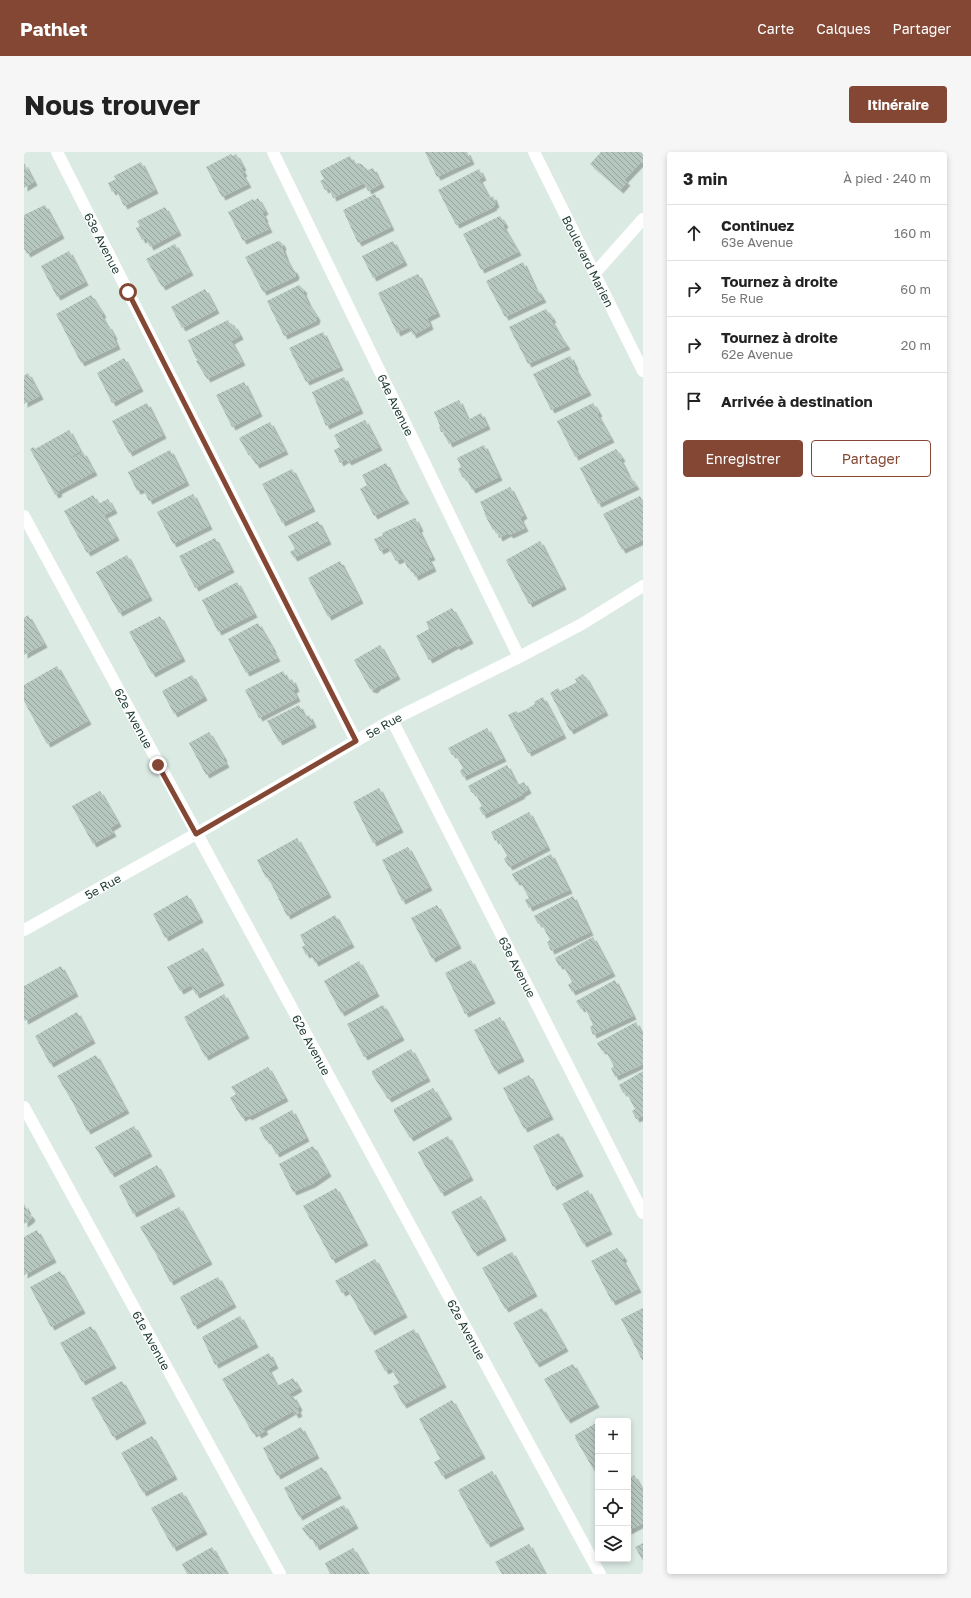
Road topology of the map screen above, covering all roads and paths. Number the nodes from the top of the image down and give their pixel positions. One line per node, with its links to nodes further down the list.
1 (56, 152): 11 (street, 63e Avenue)
2 (273, 152): 9 (street, 64e Avenue)
3 (534, 152): 5 (street, Boulevard Marien)
4 (643, 219): 5 (street)
5 (595, 273): 6 (street, Boulevard Marien)
6 (643, 371)
7 (24, 516): 12 (street, 62e Avenue)
8 (643, 586): 9 (street, 5e Rue)
9 (519, 657): 10 (street, 5e Rue)
10 (392, 720): 11 (street, 5e Rue); 15 (street, 63e Avenue)
11 (356, 741): 12 (street, 5e Rue)
12 (196, 834): 13 (street, 5e Rue); 17 (street, 62e Avenue)
13 (24, 930)
14 (24, 1107): 16 (street, 61e Avenue)
15 (643, 1213)
16 (280, 1574)
17 (600, 1574)

